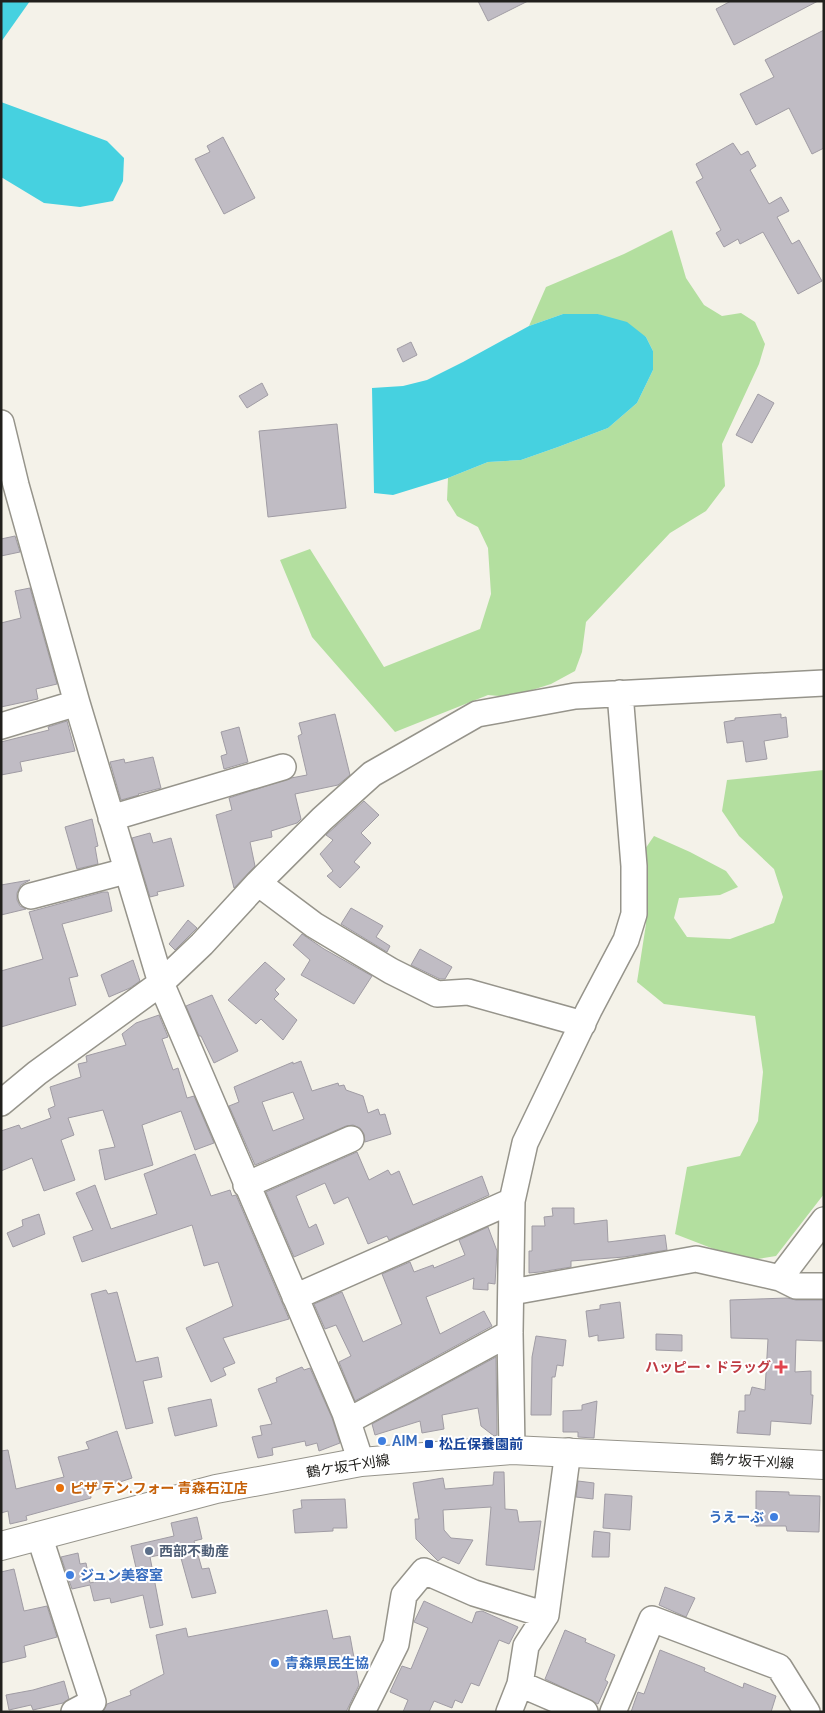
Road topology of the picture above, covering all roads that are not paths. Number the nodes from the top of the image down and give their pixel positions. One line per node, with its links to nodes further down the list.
1 (1, 423): 2 (street)
2 (8, 487): 5 (street)
3 (824, 683): 4 (street)
4 (620, 693): 10 (street); 13 (street)
5 (77, 702): 6 (street); 8 (street)
6 (1, 726)
7 (283, 767): 8 (street)
8 (111, 818): 9 (street)
9 (126, 871): 11 (street); 12 (street)
10 (258, 883): 12 (street); 13 (street)
11 (31, 896)
12 (161, 983): 14 (street); 16 (street)
13 (583, 1024): 17 (street)
14 (1, 1104)
15 (351, 1139): 16 (street)
16 (246, 1185): 22 (street)
17 (512, 1201): 21 (street); 22 (street)
18 (824, 1220): 19 (street)
19 (780, 1278): 20 (street); 21 (street)
20 (824, 1286)
21 (512, 1292): 23 (street)
22 (295, 1297): 24 (street)
23 (510, 1333): 24 (street); 25 (street)
24 (348, 1421): 27 (street)
25 (512, 1450): 26 (main road, 鶴ケ坂千刈線); 27 (main road, 鶴ケ坂千刈線)
26 (568, 1452): 28 (main road, 鶴ケ坂千刈線); 31 (street)
27 (361, 1462): 29 (main road, 鶴ケ坂千刈線)
28 (824, 1465)
29 (39, 1535): 30 (main road, 鶴ケ坂千刈線); 33 (street)
30 (1, 1546)
31 (546, 1615): 32 (street); 34 (street)
32 (520, 1684): 35 (street); 36 (street)
33 (74, 1712)
34 (362, 1712)
35 (508, 1712)
36 (585, 1712)
37 (613, 1712): 38 (street)
38 (807, 1712)

